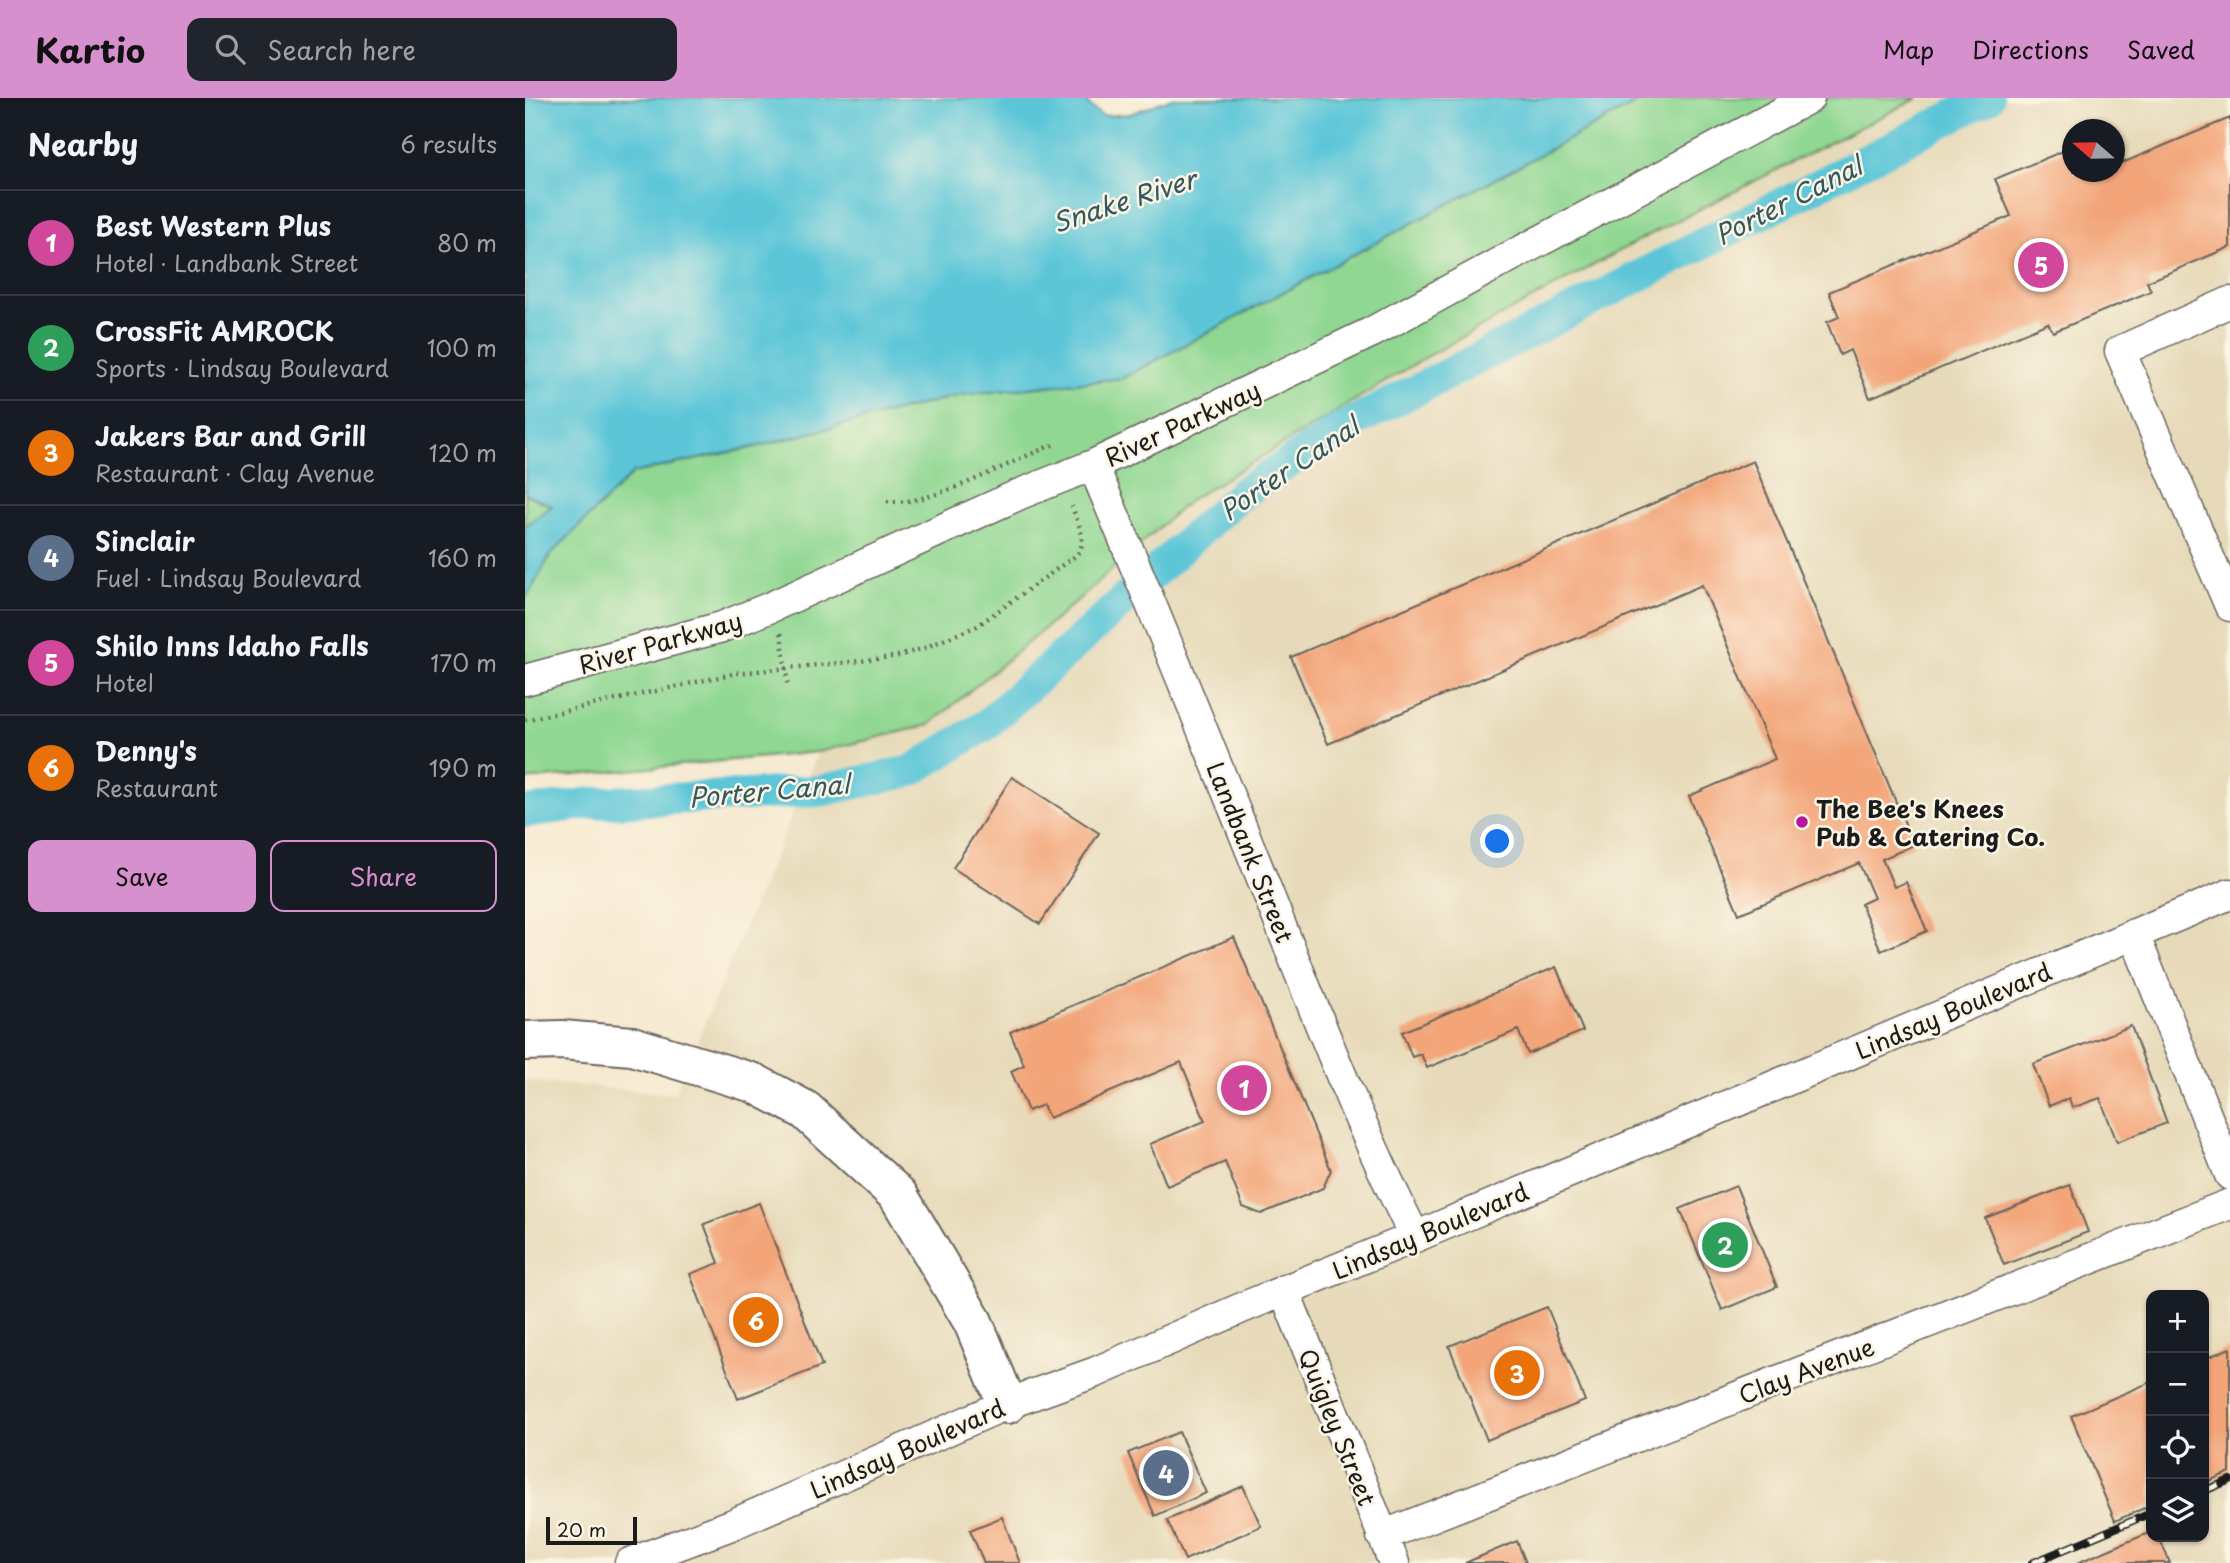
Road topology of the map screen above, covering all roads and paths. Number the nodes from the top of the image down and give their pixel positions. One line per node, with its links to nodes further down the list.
1 (1809, 98): 4 (street, River Parkway)
2 (2230, 302): 7 (street)
3 (1053, 445): 5 (path)
4 (1093, 465): 8 (street, River Parkway); 18 (street, Landbank Street)
5 (887, 502)
6 (1075, 517): 9 (path)
7 (2230, 606)
8 (771, 607): 9 (path); 10 (street, River Parkway)
9 (785, 666): 11 (path); 12 (path)
10 (525, 680)
11 (788, 687)
12 (525, 720)
13 (2230, 894): 14 (street, Lindsay Boulevard)
14 (2134, 934): 16 (street); 18 (street, Lindsay Boulevard)
15 (537, 1042): 20 (highway)
16 (2230, 1175)
17 (2230, 1204): 21 (street, Clay Avenue)
18 (1415, 1237): 19 (street, Lindsay Boulevard)
19 (1284, 1290): 20 (street, Lindsay Boulevard); 21 (street, Quigley Street)
20 (1007, 1404): 22 (street, Lindsay Boulevard)
21 (1388, 1550)
22 (630, 1563)

